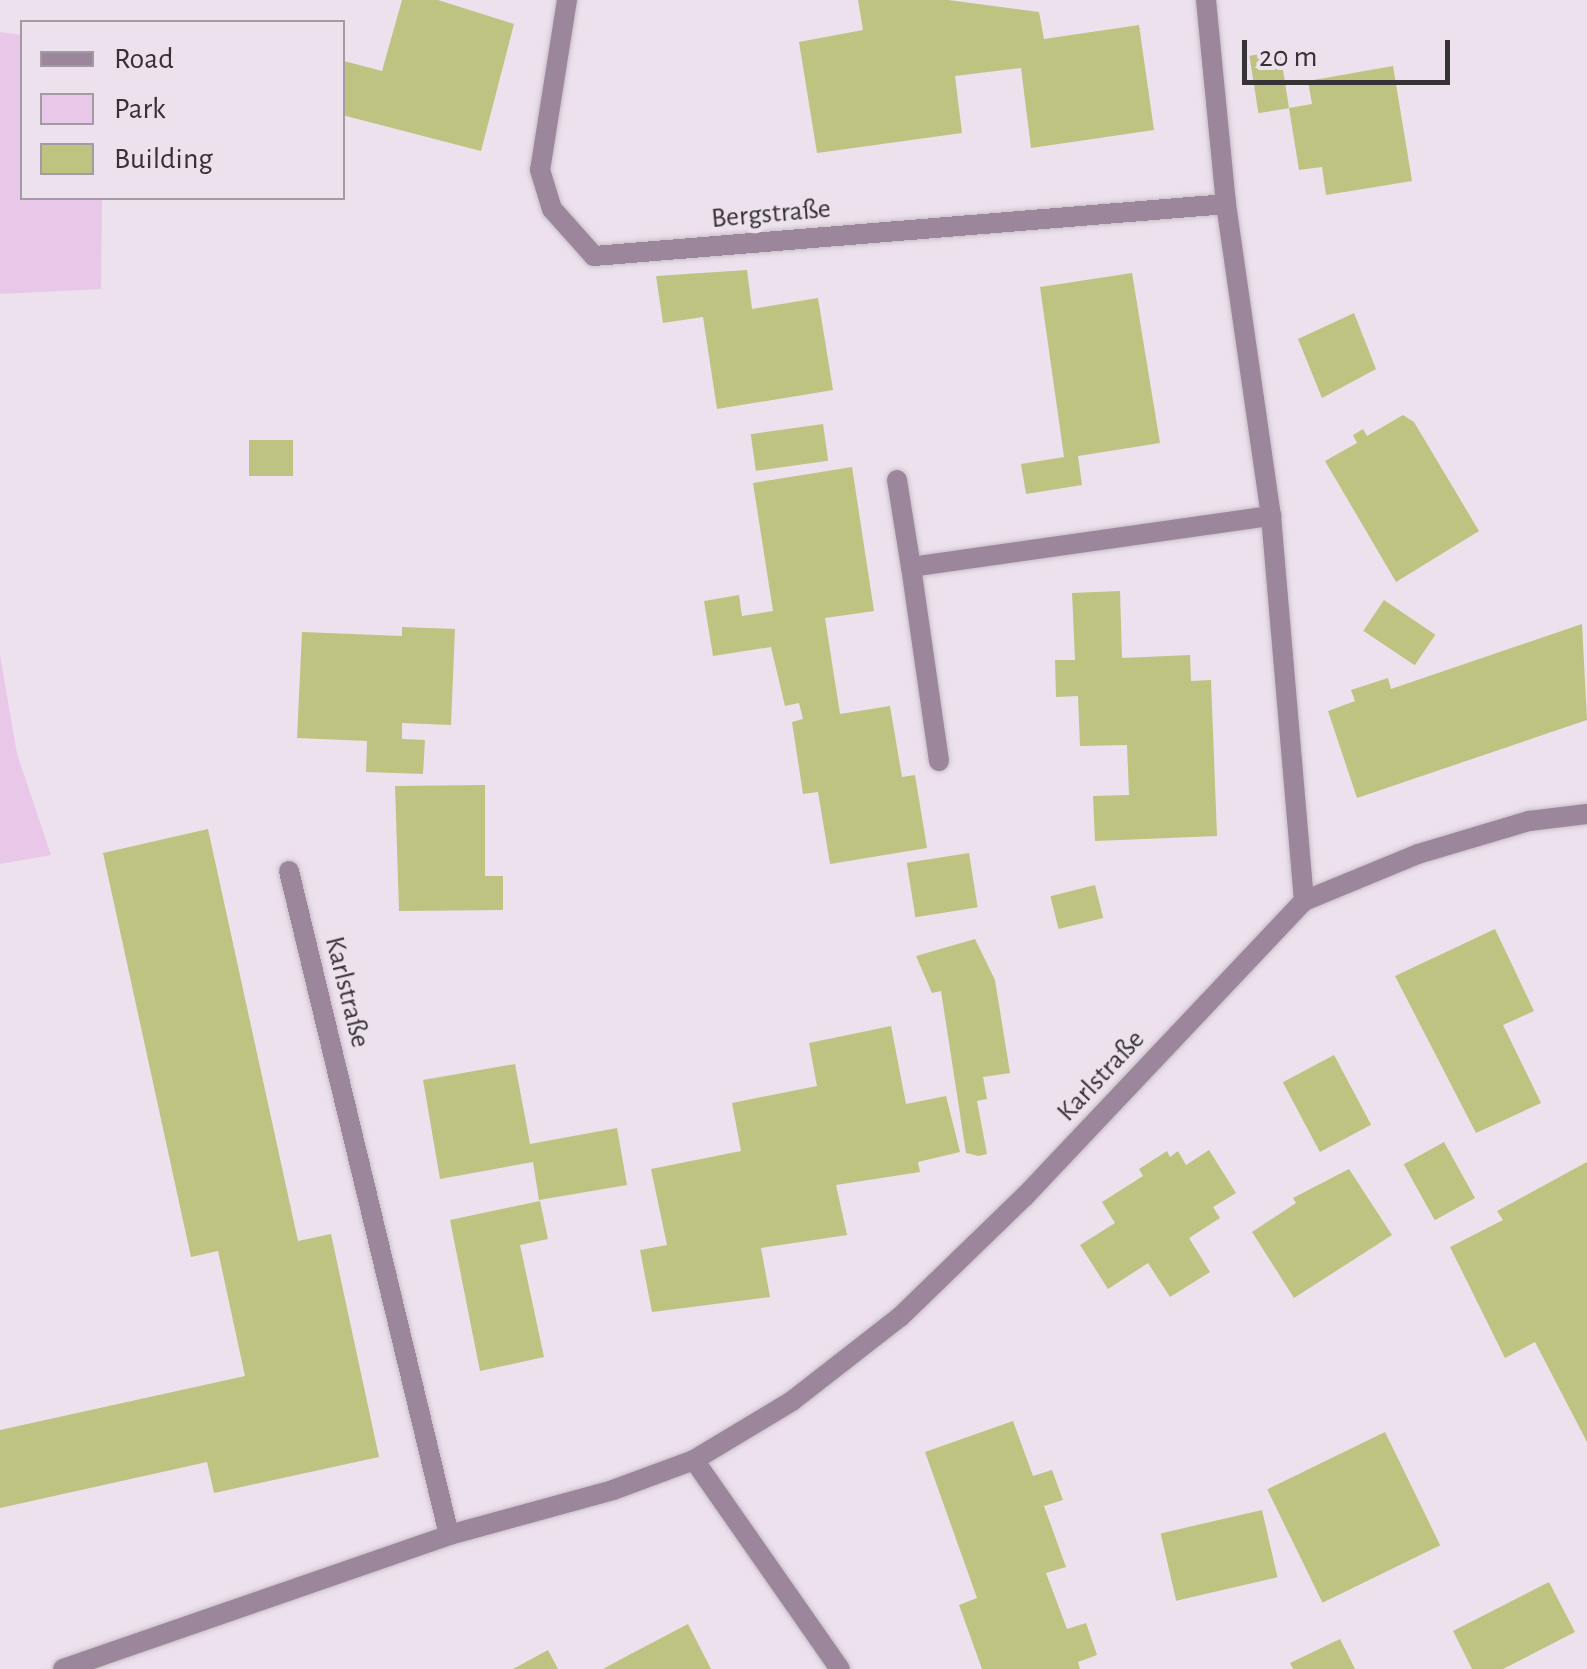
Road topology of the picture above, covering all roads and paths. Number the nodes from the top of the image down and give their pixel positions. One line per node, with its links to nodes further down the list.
1 (566, 0): 3 (street, Bergstraße)
2 (1206, 0): 3 (street)
3 (1226, 204): 5 (street)
4 (897, 480): 6 (street)
5 (1271, 516): 6 (street); 10 (street)
6 (911, 566): 7 (street)
7 (939, 760)
8 (1587, 814): 10 (street, Karlstraße)
9 (289, 871): 12 (street, Karlstraße)
10 (1304, 901): 11 (street, Karlstraße)
11 (694, 1460): 12 (street, Karlstraße); 14 (street)
12 (448, 1534): 13 (street, Karlstraße)
13 (62, 1669)
14 (840, 1669)

